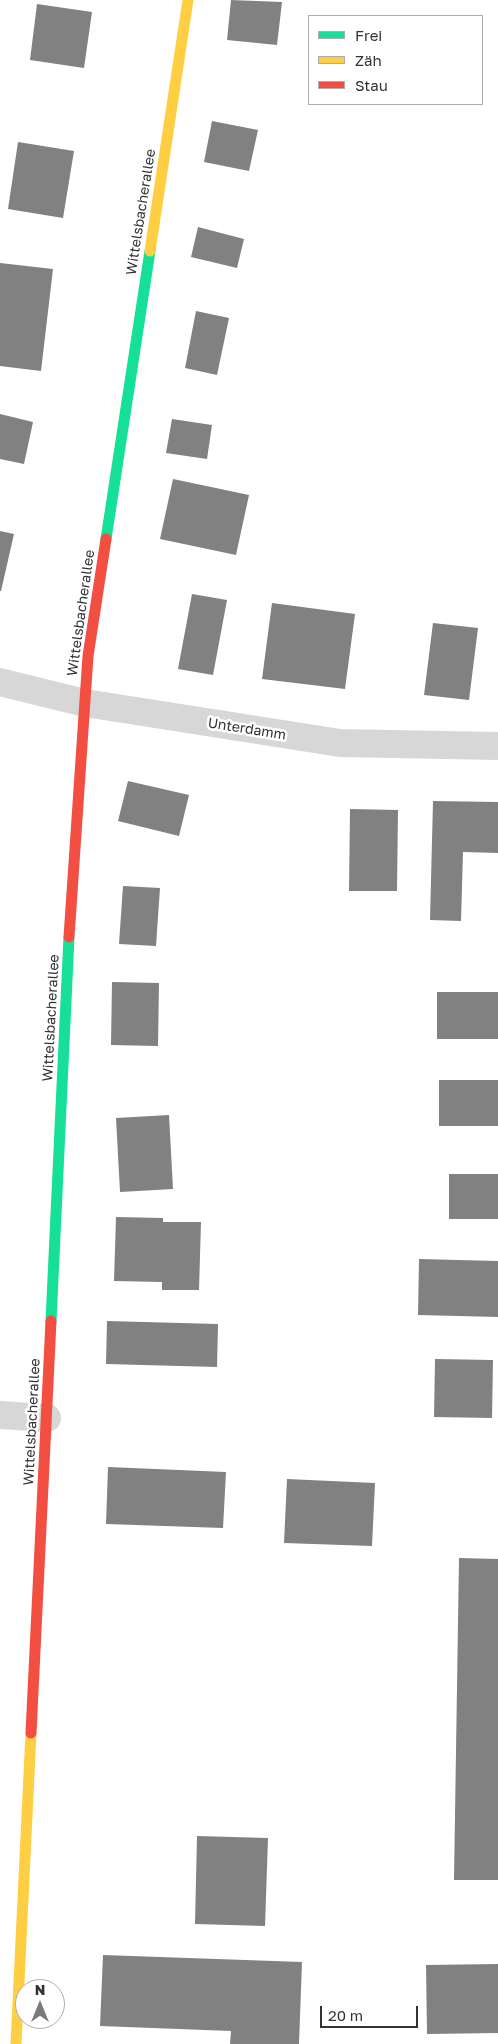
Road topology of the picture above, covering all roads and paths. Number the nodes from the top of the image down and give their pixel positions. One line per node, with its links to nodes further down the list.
1 (188, 0): 3 (street, Wittelsbacherallee)
2 (0, 682): 3 (street, Unterdamm)
3 (85, 703): 4 (street, Unterdamm); 6 (street, Wittelsbacherallee)
4 (498, 746)
5 (0, 1415): 6 (street)
6 (47, 1418): 7 (street, Wittelsbacherallee)
7 (16, 2044)

